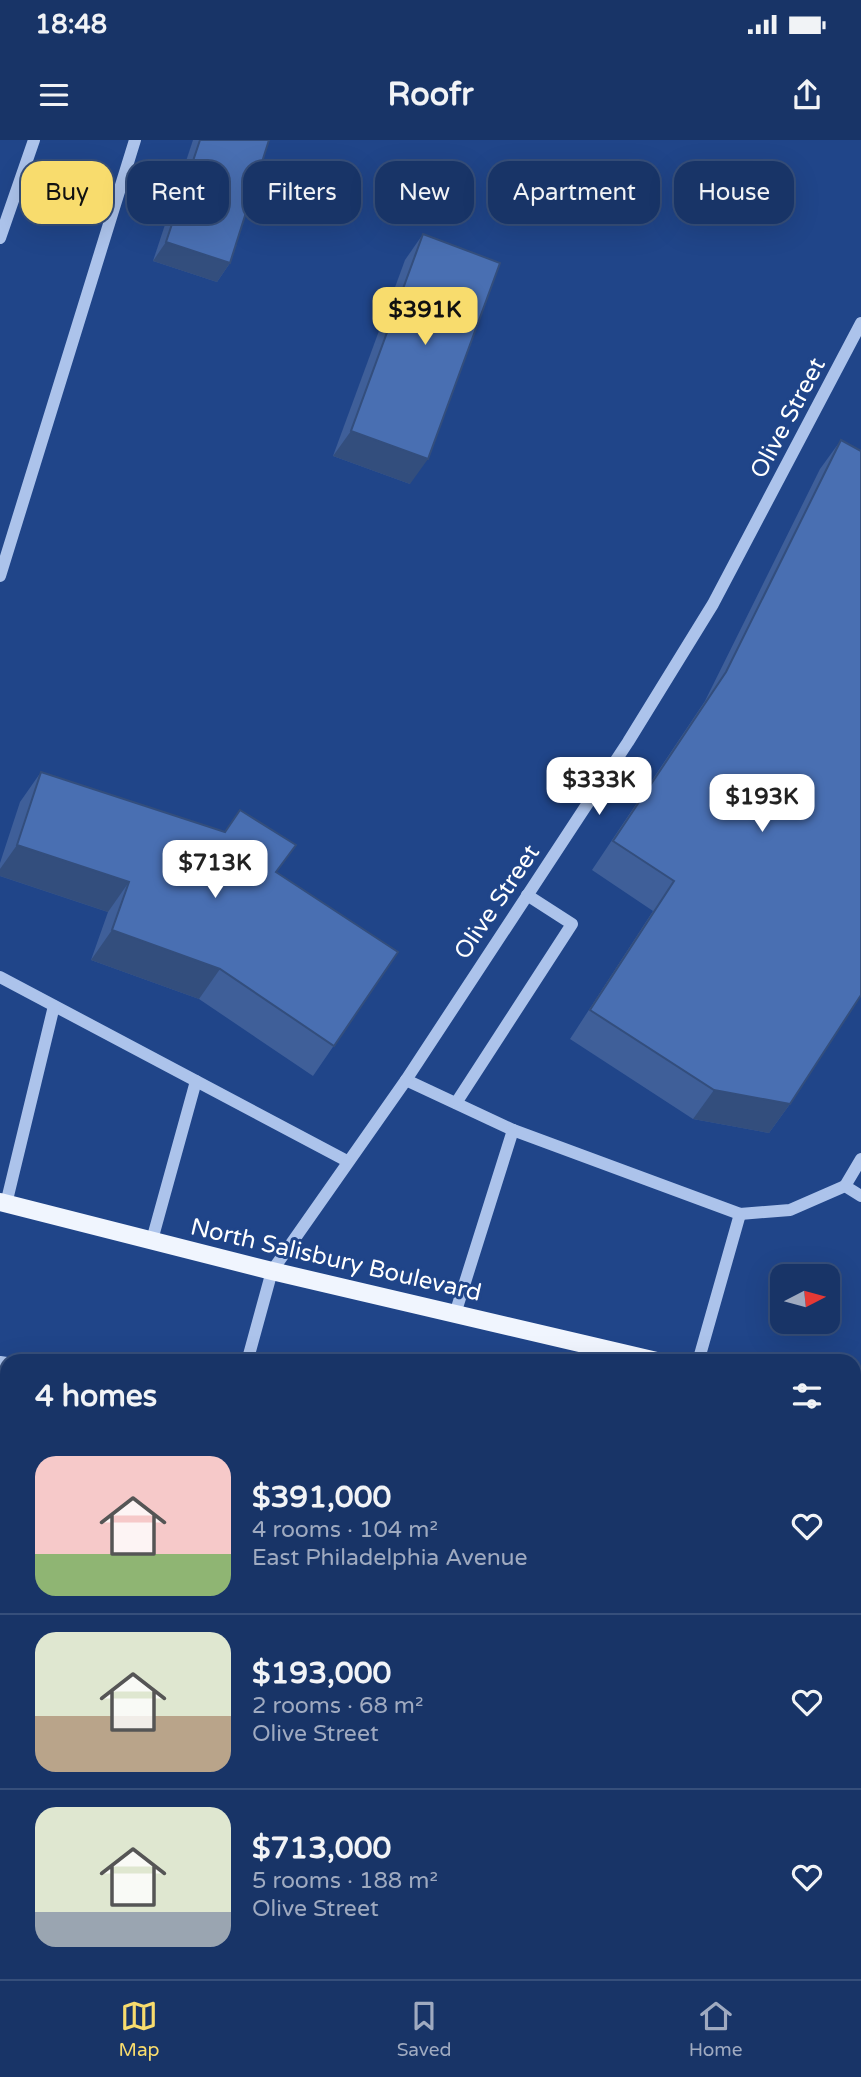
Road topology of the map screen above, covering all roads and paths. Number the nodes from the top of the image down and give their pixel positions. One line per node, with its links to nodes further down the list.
1 (34, 140): 3 (street)
2 (135, 140): 5 (street)
3 (0, 238)
4 (861, 323): 6 (street, Olive Street)
5 (0, 576)
6 (527, 895): 9 (street, Olive Street); 11 (street)
7 (0, 977): 8 (street)
8 (54, 1006): 10 (street); 17 (street)
9 (406, 1080): 11 (street); 14 (street, Olive Street)
10 (196, 1081): 14 (street); 19 (street)
11 (456, 1103): 12 (street)
12 (513, 1130): 18 (street); 21 (street)
13 (861, 1159): 15 (street)
14 (347, 1161): 20 (street, Olive Street)
15 (845, 1186): 16 (street); 18 (street)
16 (861, 1196)
17 (3, 1203): 19 (main road, North Salisbury Boulevard)
18 (740, 1214): 24 (street)
19 (152, 1240): 20 (main road, North Salisbury Boulevard)
20 (272, 1271): 21 (main road, North Salisbury Boulevard); 22 (street, Olive Street)
21 (455, 1314): 23 (main road, North Salisbury Boulevard)
22 (249, 1354)
23 (627, 1354)
24 (700, 1354)

